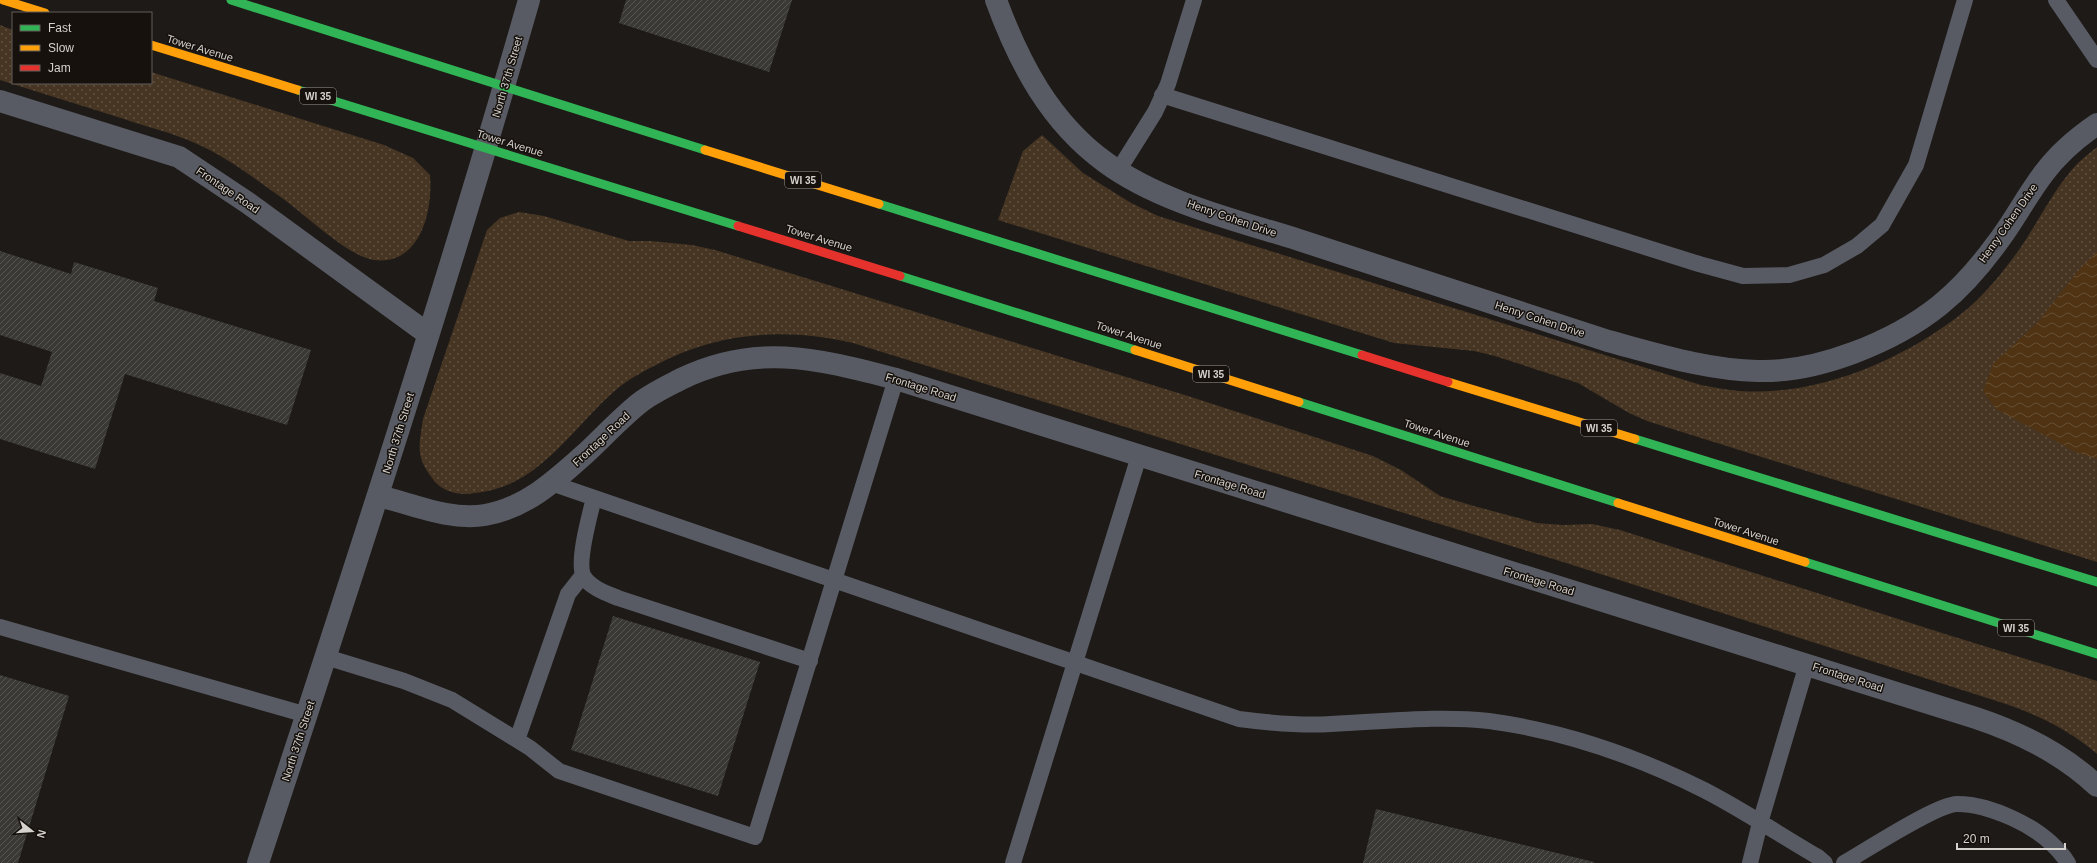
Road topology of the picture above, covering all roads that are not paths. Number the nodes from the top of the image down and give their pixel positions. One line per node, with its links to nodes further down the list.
1 (3, 0): 8 (main road)
2 (231, 0): 11 (main road, WI 35)
3 (529, 0): 11 (street, North 37th Street)
4 (996, 0): 16 (street, Henry Cohen Drive)
5 (1194, 0): 12 (lane)
6 (1965, 0): 12 (lane)
7 (2056, 0): 10 (lane)
8 (43, 12)
9 (152, 45): 15 (main road, Tower Avenue / WI 35)
10 (2097, 60)
11 (504, 85): 15 (street, North 37th Street); 25 (main road, WI 35)
12 (1162, 95): 16 (lane)
13 (0, 101): 17 (street, Frontage Road)
14 (2097, 124): 16 (street, Henry Cohen Drive)
15 (486, 148): 17 (street, North 37th Street); 27 (main road, Tower Avenue / WI 35)
16 (1118, 171)
17 (428, 334): 21 (street, North 37th Street)
18 (896, 379): 19 (street, Frontage Road); 20 (street, Frontage Road); 24 (lane)
19 (1139, 456): 30 (lane); 31 (street, Frontage Road)
20 (550, 484): 21 (street, Frontage Road); 22 (lane)
21 (379, 496): 28 (street, North 37th Street)
22 (594, 498): 23 (lane); 24 (lane)
23 (583, 575): 29 (lane); 33 (lane)
24 (835, 580): 29 (lane); 30 (lane)
25 (2097, 582)
26 (0, 627): 32 (lane)
27 (2097, 654)
28 (326, 657): 32 (street, North 37th Street); 33 (lane)
29 (810, 661): 33 (lane)
30 (1075, 662): 35 (lane); 37 (lane)
31 (1808, 664): 34 (street, Frontage Road); 35 (lane)
32 (307, 715): 36 (street, North 37th Street)
33 (517, 740)
34 (2097, 786)
35 (1760, 823): 38 (lane); 39 (lane)
36 (258, 863)
37 (1013, 863)
38 (1750, 863)
39 (1825, 863)
40 (1844, 863): 41 (lane)
41 (2068, 863)

